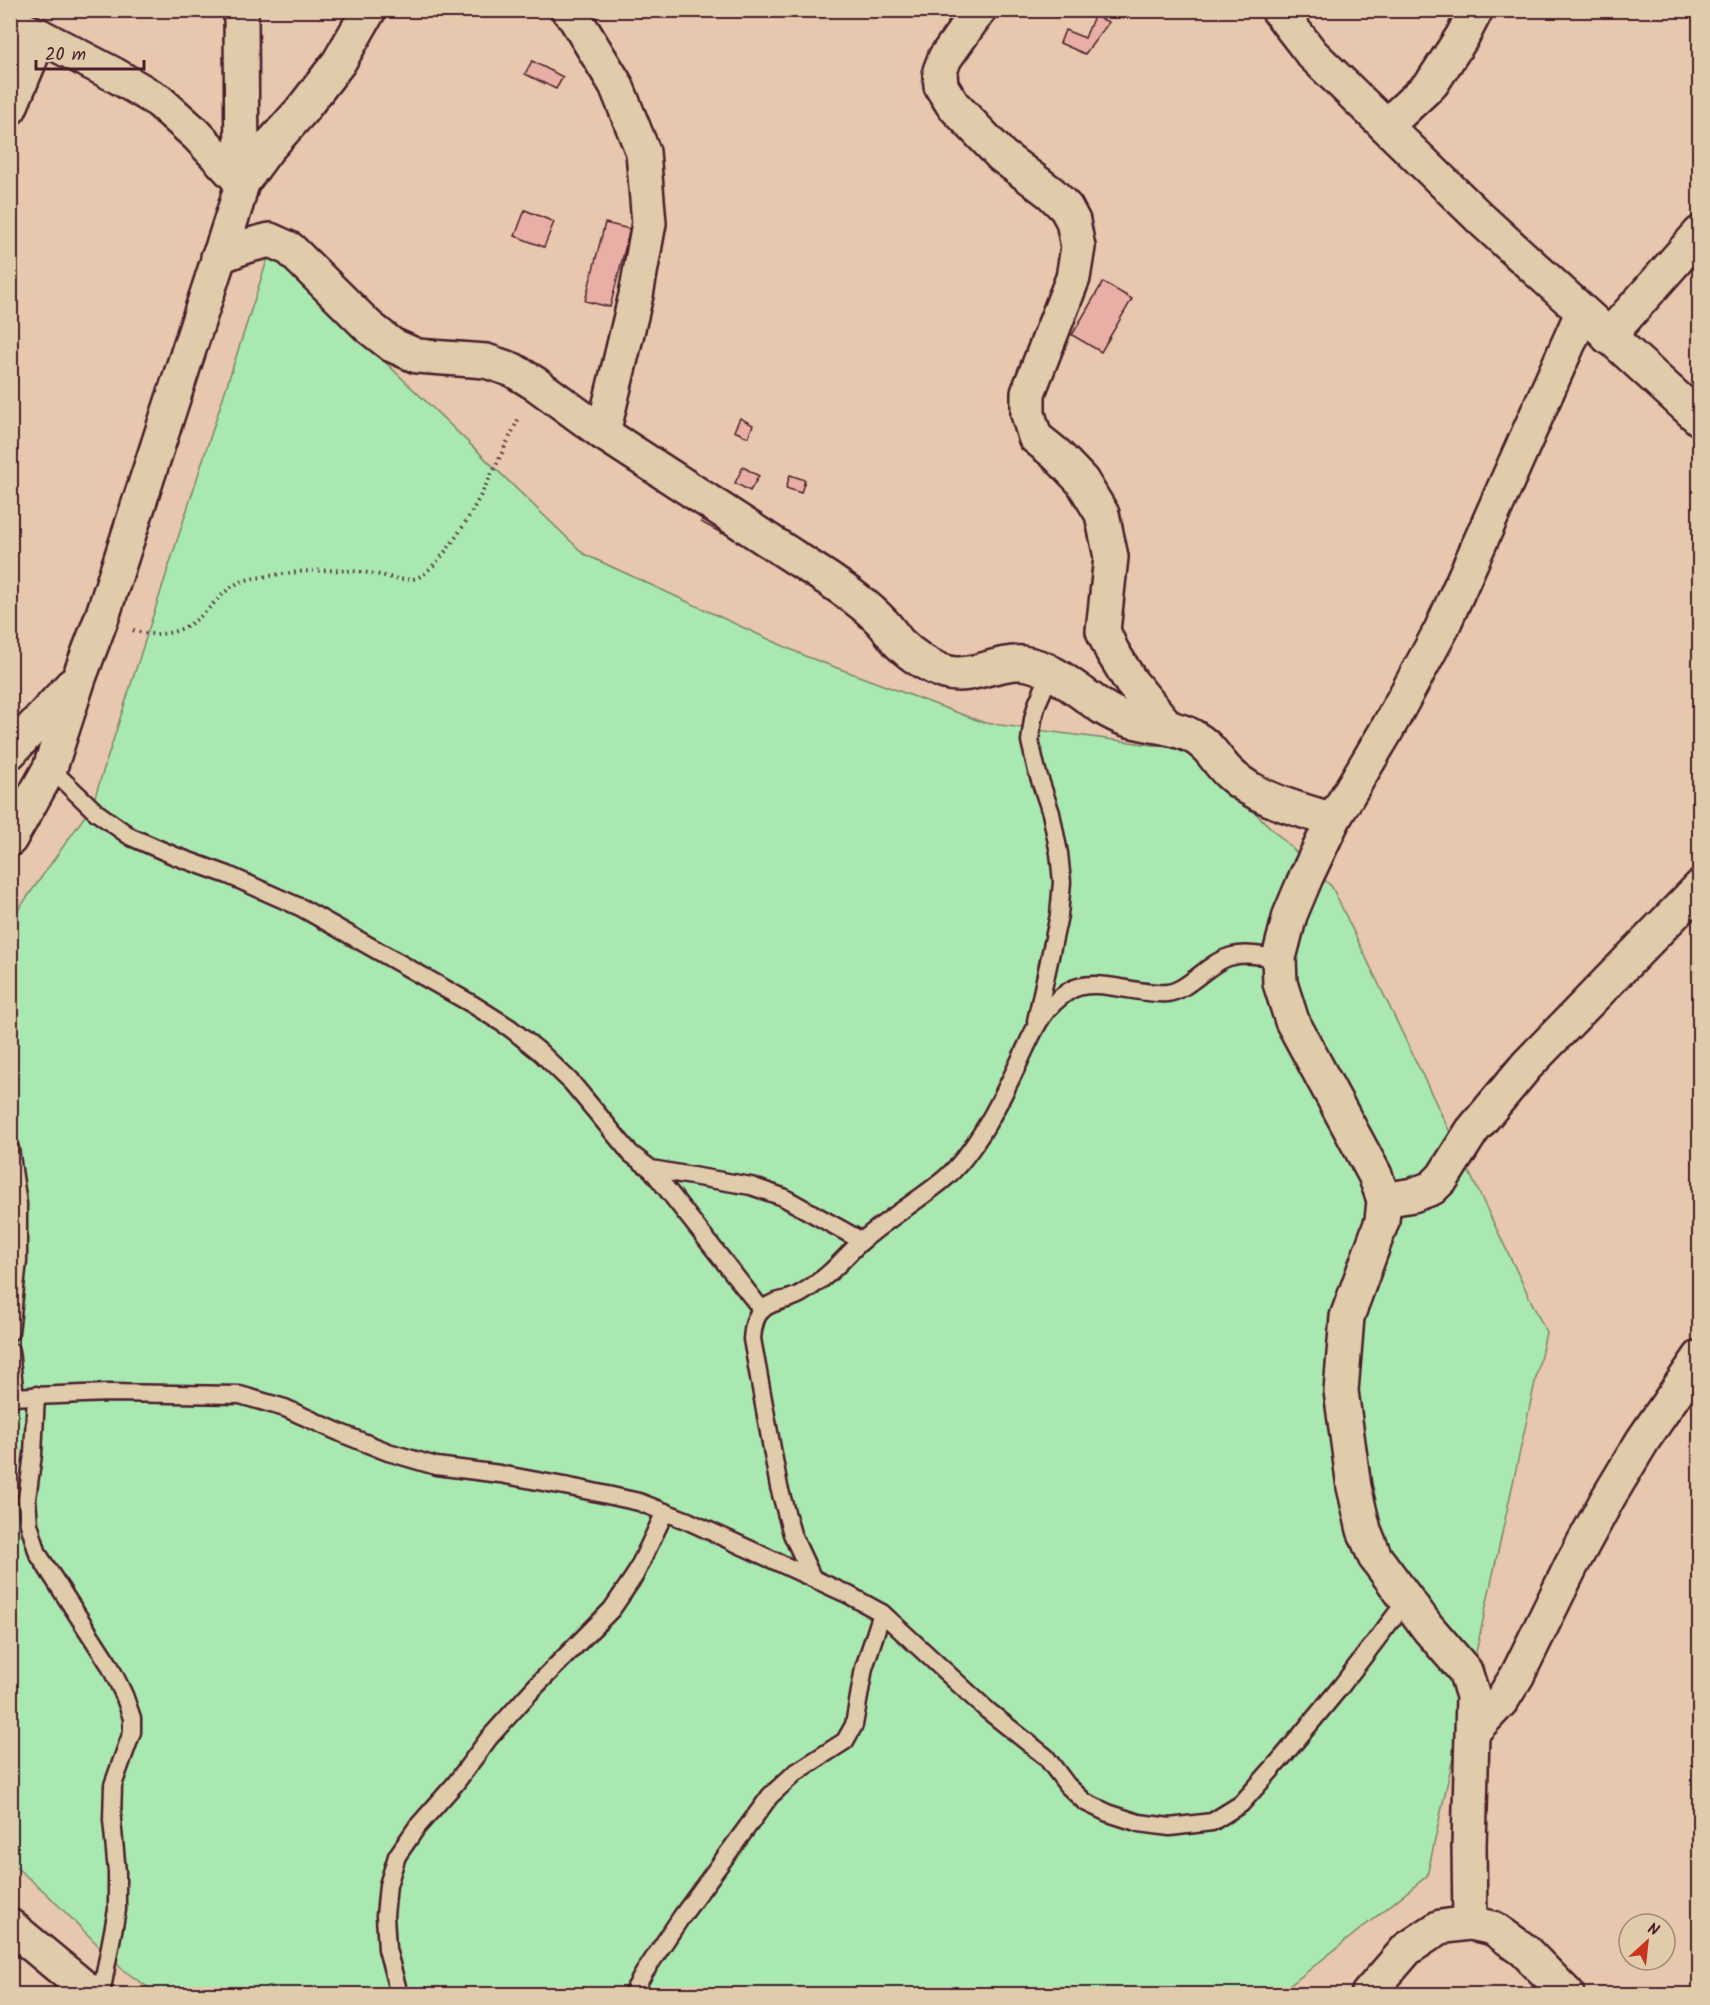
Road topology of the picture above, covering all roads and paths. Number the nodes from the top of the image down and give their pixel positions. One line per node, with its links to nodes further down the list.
1 (241, 10): 10 (street)
2 (369, 10): 10 (street)
3 (568, 10): 18 (street)
4 (979, 10): 22 (street)
5 (1278, 10): 9 (street)
6 (1476, 10): 9 (street)
7 (25, 30): 8 (street); 10 (street)
8 (10, 108)
9 (1386, 126): 14 (street)
10 (239, 194): 12 (street); 13 (street)
11 (1700, 233): 15 (street)
12 (270, 240): 13 (street); 16 (street)
13 (218, 257): 19 (street)
14 (1582, 313): 15 (street); 25 (street)
15 (1608, 337): 17 (street)
16 (536, 384): 18 (street); 19 (path)
17 (1700, 419)
18 (603, 433): 20 (street)
19 (102, 617): 21 (street)
20 (1051, 672): 22 (street); 29 (lane)
21 (79, 678): 23 (street); 24 (street)
22 (1168, 727): 25 (street)
23 (10, 752)
24 (50, 768): 26 (street); 31 (lane)
25 (1333, 820): 28 (street)
26 (10, 839)
27 (1700, 887): 32 (street)
28 (1279, 958): 29 (lane); 32 (street)
29 (1034, 1027): 33 (lane)
30 (10, 1149): 35 (lane)
31 (651, 1169): 33 (lane); 34 (lane)
32 (1384, 1200): 42 (street)
33 (861, 1241): 34 (lane)
34 (762, 1310): 41 (lane)
35 (10, 1332)
36 (10, 1351): 39 (lane)
37 (1700, 1357): 44 (street)
38 (36, 1395): 39 (lane); 40 (lane); 48 (lane)
39 (13, 1397)
40 (664, 1512): 41 (lane); 49 (lane)
41 (812, 1577): 43 (lane)
42 (1406, 1601): 43 (lane); 44 (street)
43 (882, 1613): 50 (lane)
44 (1473, 1731): 45 (street)
45 (1470, 1923): 51 (street); 52 (street)
46 (10, 1926): 47 (street)
47 (92, 1995)
48 (101, 1995)
49 (399, 1995)
50 (632, 1995)
51 (1368, 1995)
52 (1566, 1995)

